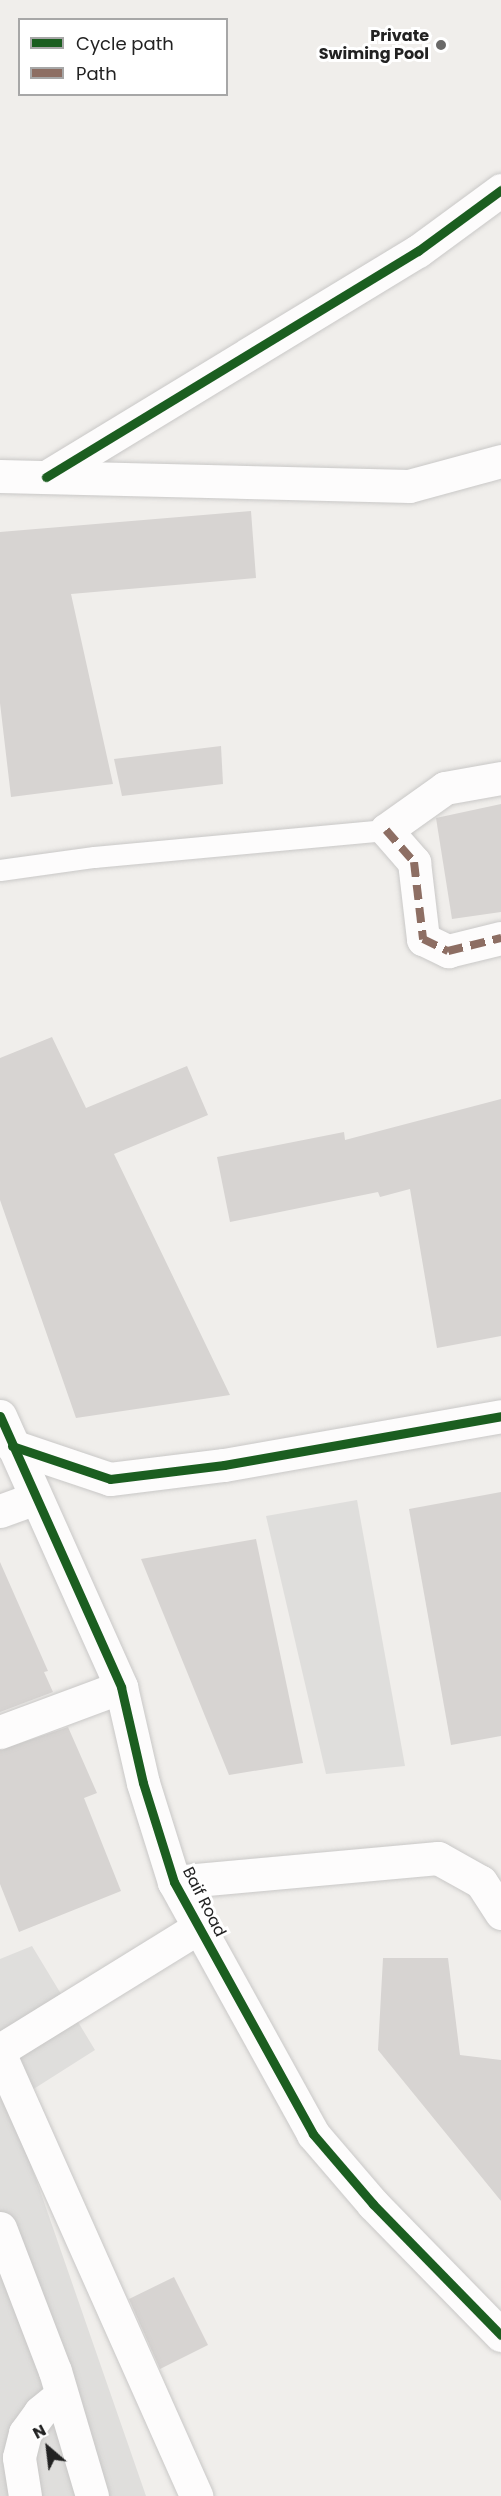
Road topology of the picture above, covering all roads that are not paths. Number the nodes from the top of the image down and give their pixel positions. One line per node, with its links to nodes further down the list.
1 (501, 190): 4 (street)
2 (501, 461): 4 (street)
3 (0, 476): 4 (street)
4 (46, 477)
5 (501, 778): 6 (street)
6 (386, 830): 7 (lane); 8 (street)
7 (0, 870)
8 (501, 939)
9 (0, 1416): 11 (street, Baif Road)
10 (501, 1416): 11 (street)
11 (12, 1446): 12 (street, Baif Road)
12 (36, 1498): 13 (street); 14 (street, Baif Road)
13 (0, 1511)
14 (121, 1687): 15 (street); 16 (street, Baif Road)
15 (0, 1732)
16 (174, 1882): 17 (street); 18 (street, Baif Road)
17 (501, 1913)
18 (199, 1927): 19 (street); 22 (street, Baif Road)
19 (0, 2050)
20 (0, 2055): 26 (street)
21 (0, 2228): 23 (street)
22 (501, 2335)
23 (61, 2395): 24 (street); 25 (street)
24 (25, 2496)
25 (92, 2496)
26 (196, 2496)

